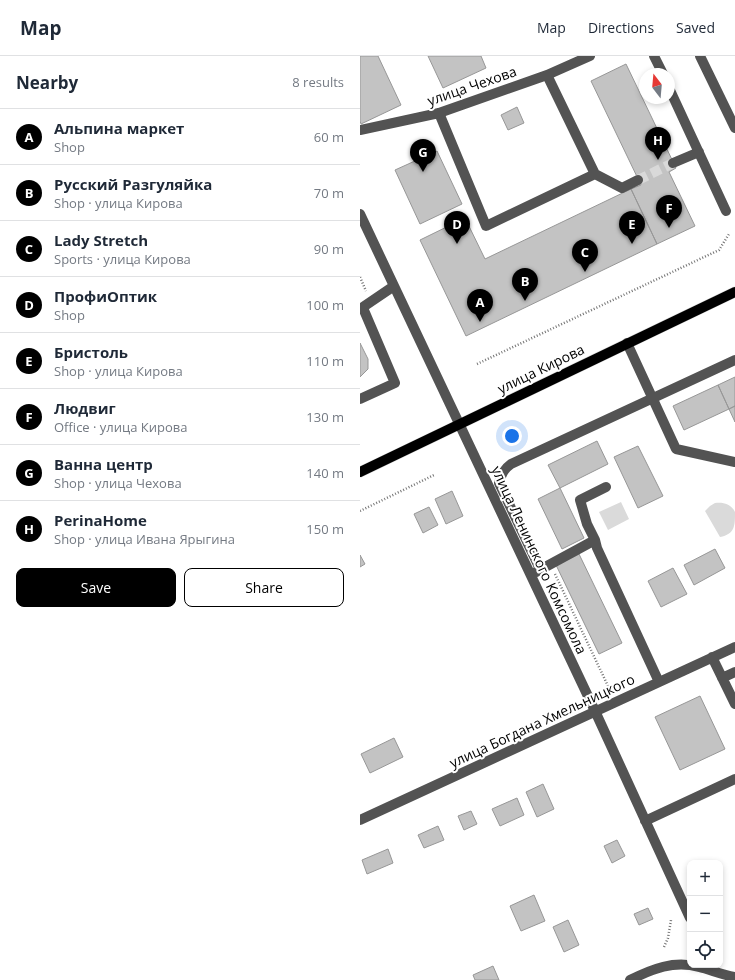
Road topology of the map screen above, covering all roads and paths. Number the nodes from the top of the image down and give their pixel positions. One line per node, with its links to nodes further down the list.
1 (590, 56): 5 (street, улица Чехова)
2 (654, 56): 4 (street)
3 (700, 56): 8 (street)
4 (660, 68)
5 (547, 75): 7 (street, улица Чехова); 12 (street)
6 (675, 101): 10 (street)
7 (439, 113): 9 (street, улица Чехова); 12 (street)
8 (735, 128)
9 (360, 130)
10 (699, 152): 11 (street); 14 (street)
11 (674, 163)
12 (595, 174): 13 (street)
13 (638, 180)
14 (726, 211)
15 (360, 214): 17 (street, улица Ленинского Комсомола)
16 (729, 234): 22 (path)
17 (394, 286): 19 (street); 25 (street, улица Ленинского Комсомола)
18 (735, 292): 20 (main road, улица Кирова)
19 (362, 309): 24 (street)
20 (627, 343): 23 (street); 25 (main road, улица Кирова)
21 (735, 360): 23 (street)
22 (477, 364)
23 (652, 398): 26 (street); 32 (street)
24 (360, 399)
25 (459, 424): 27 (main road, улица Кирова); 33 (street, улица Ленинского Комсомола)
26 (735, 462)
27 (360, 472)
28 (434, 475): 30 (path)
29 (606, 487): 31 (street)
30 (360, 511)
31 (595, 540): 32 (street); 38 (street)
32 (540, 570): 33 (street)
33 (530, 574): 40 (street, улица Ленинского Комсомола)
34 (735, 647): 35 (street, улица Богдана Хмельницкого)
35 (712, 657): 37 (street); 38 (street, улица Богдана Хмельницкого)
36 (735, 672): 37 (street)
37 (722, 678): 39 (street)
38 (659, 682): 40 (street, улица Богдана Хмельницкого)
39 (735, 704)
40 (595, 711): 42 (street, улица Богдана Хмельницкого); 43 (street, улица Ленинского Комсомола)
41 (735, 779): 43 (street)
42 (360, 820)
43 (645, 821): 44 (street, улица Ленинского Комсомола)
44 (687, 912)
45 (671, 920): 46 (path)
46 (664, 947)
47 (718, 972): 48 (street); 49 (street)
48 (735, 977)
49 (630, 980)

